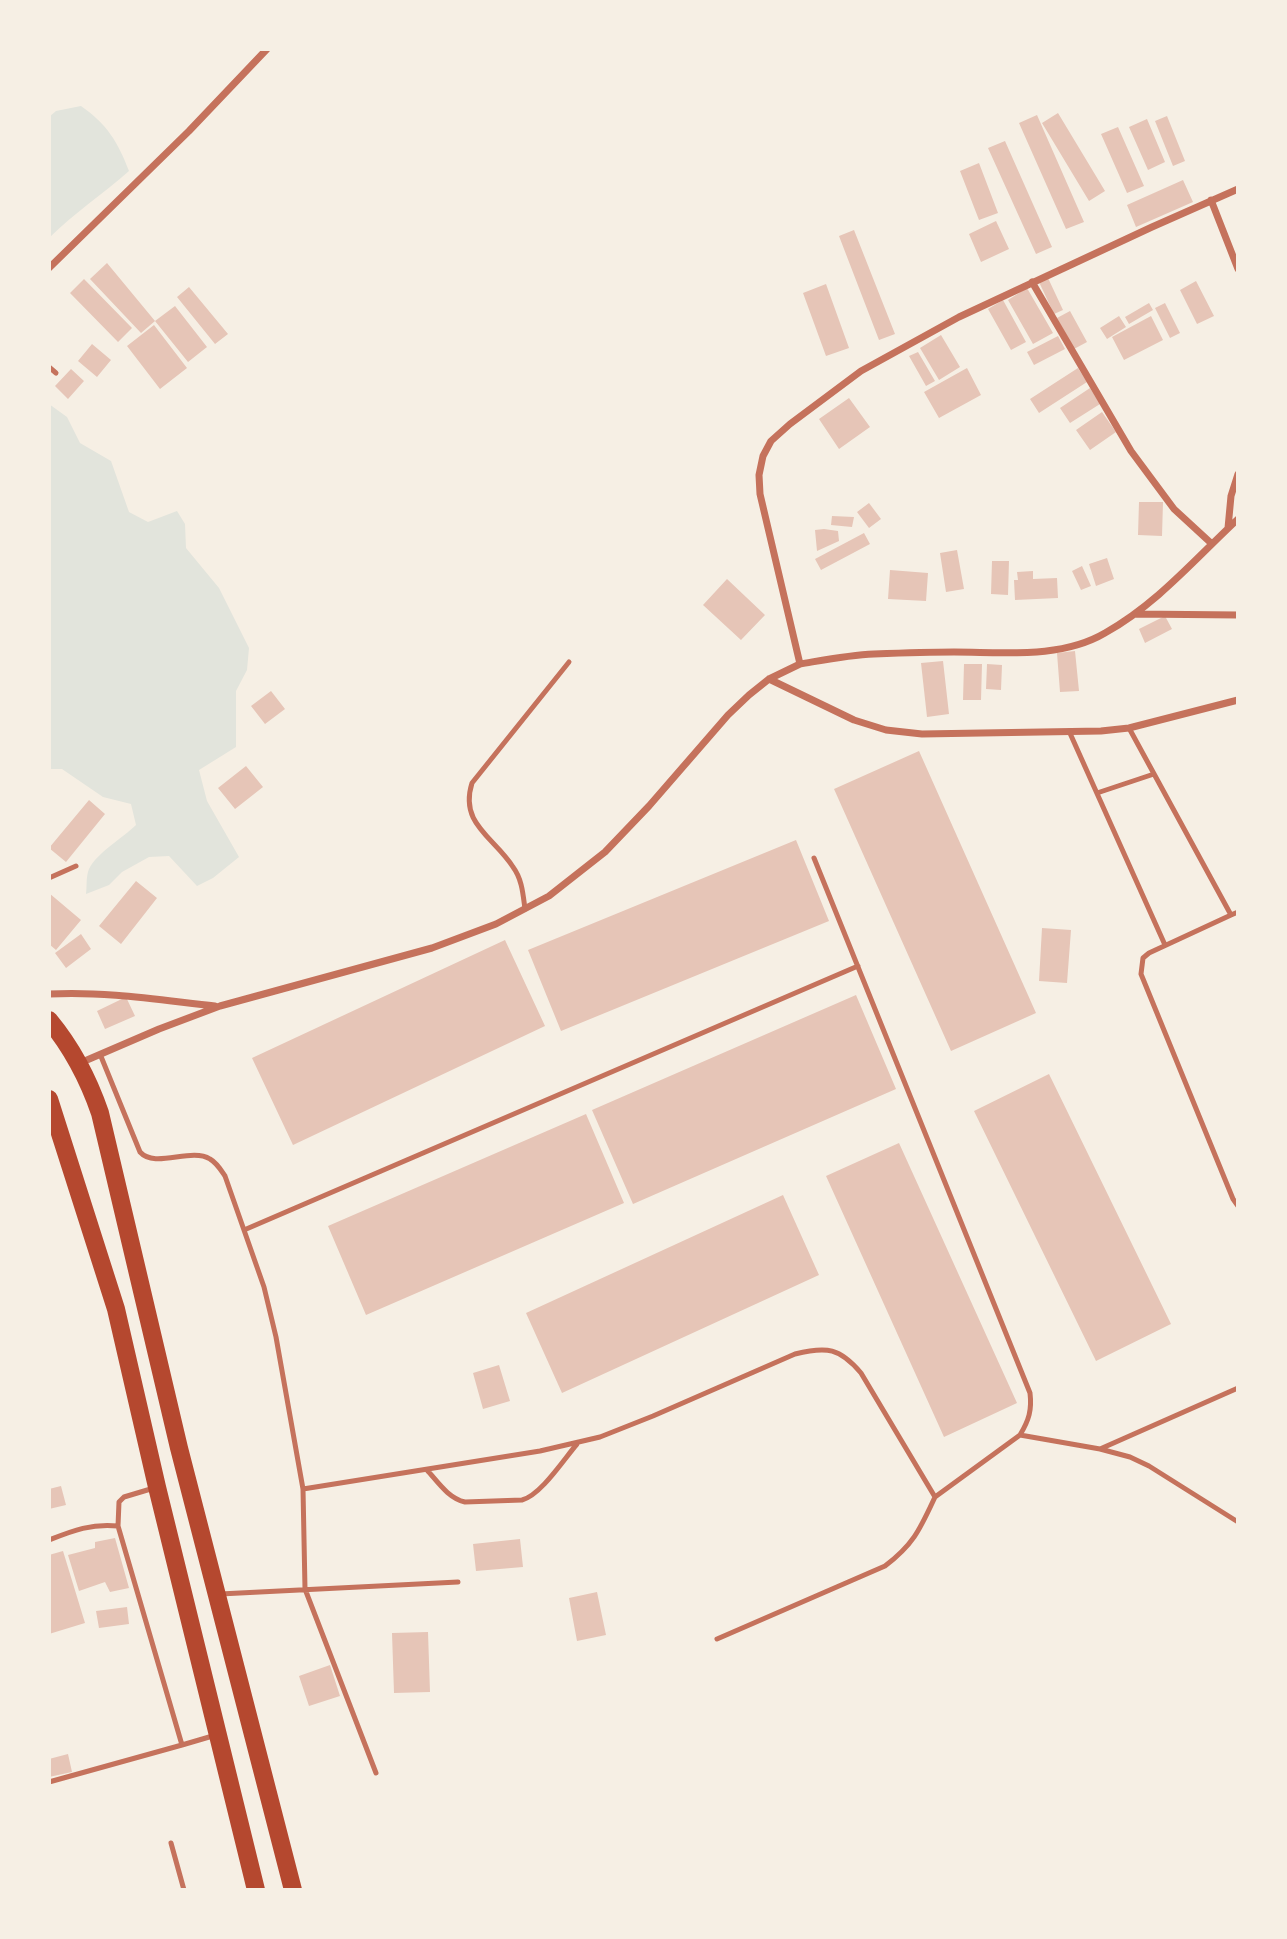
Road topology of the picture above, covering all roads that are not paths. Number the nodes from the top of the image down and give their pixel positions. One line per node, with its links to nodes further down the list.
1 (267, 49): 4 (street)
2 (1238, 189): 3 (street)
3 (1211, 200): 5 (street); 6 (street)
4 (49, 268)
5 (1238, 269)
6 (1032, 282): 12 (street); 16 (street)
7 (49, 367): 8 (lane)
8 (56, 373)
9 (1238, 474): 11 (street)
10 (1238, 519): 11 (street)
11 (1227, 529): 12 (street)
12 (1212, 544): 13 (street)
13 (1134, 614): 14 (street); 16 (street)
14 (1238, 615)
15 (569, 662): 26 (lane)
16 (800, 664): 17 (street)
17 (769, 679): 20 (street); 26 (street)
18 (1238, 700): 19 (street)
19 (1129, 728): 20 (street); 21 (lane)
20 (1069, 731): 22 (lane)
21 (1154, 774): 22 (lane); 28 (lane)
22 (1097, 793): 29 (lane)
23 (814, 858): 30 (lane)
24 (76, 866): 25 (lane)
25 (49, 878)
26 (525, 909): 32 (street)
27 (1238, 912): 28 (lane)
28 (1231, 915): 29 (lane)
29 (1165, 945): 37 (lane)
30 (858, 966): 38 (lane); 40 (lane)
31 (49, 994): 32 (street)
32 (220, 1006): 34 (street)
33 (49, 1020): 35 (highway)
34 (100, 1054): 35 (street); 38 (lane)
35 (80, 1063): 52 (highway)
36 (49, 1099): 44 (highway)
37 (1238, 1206)
38 (244, 1230): 45 (lane)
39 (1238, 1388): 42 (lane)
40 (1020, 1435): 42 (lane); 46 (lane)
41 (576, 1444): 43 (lane); 43 (lane); 46 (lane)
42 (1100, 1449): 47 (lane)
43 (427, 1469): 45 (lane)
44 (157, 1487): 48 (lane); 54 (highway)
45 (303, 1489): 51 (lane)
46 (935, 1497): 53 (lane)
47 (1238, 1521)
48 (118, 1526): 49 (lane); 55 (lane)
49 (49, 1540)
50 (458, 1582): 51 (lane)
51 (305, 1589): 52 (lane); 56 (lane)
52 (217, 1595): 61 (highway)
53 (717, 1639)
54 (217, 1734): 55 (lane); 60 (highway)
55 (182, 1745): 57 (lane)
56 (376, 1773)
57 (49, 1782)
58 (171, 1843): 59 (lane)
59 (184, 1890)
60 (256, 1890)
61 (293, 1890)

